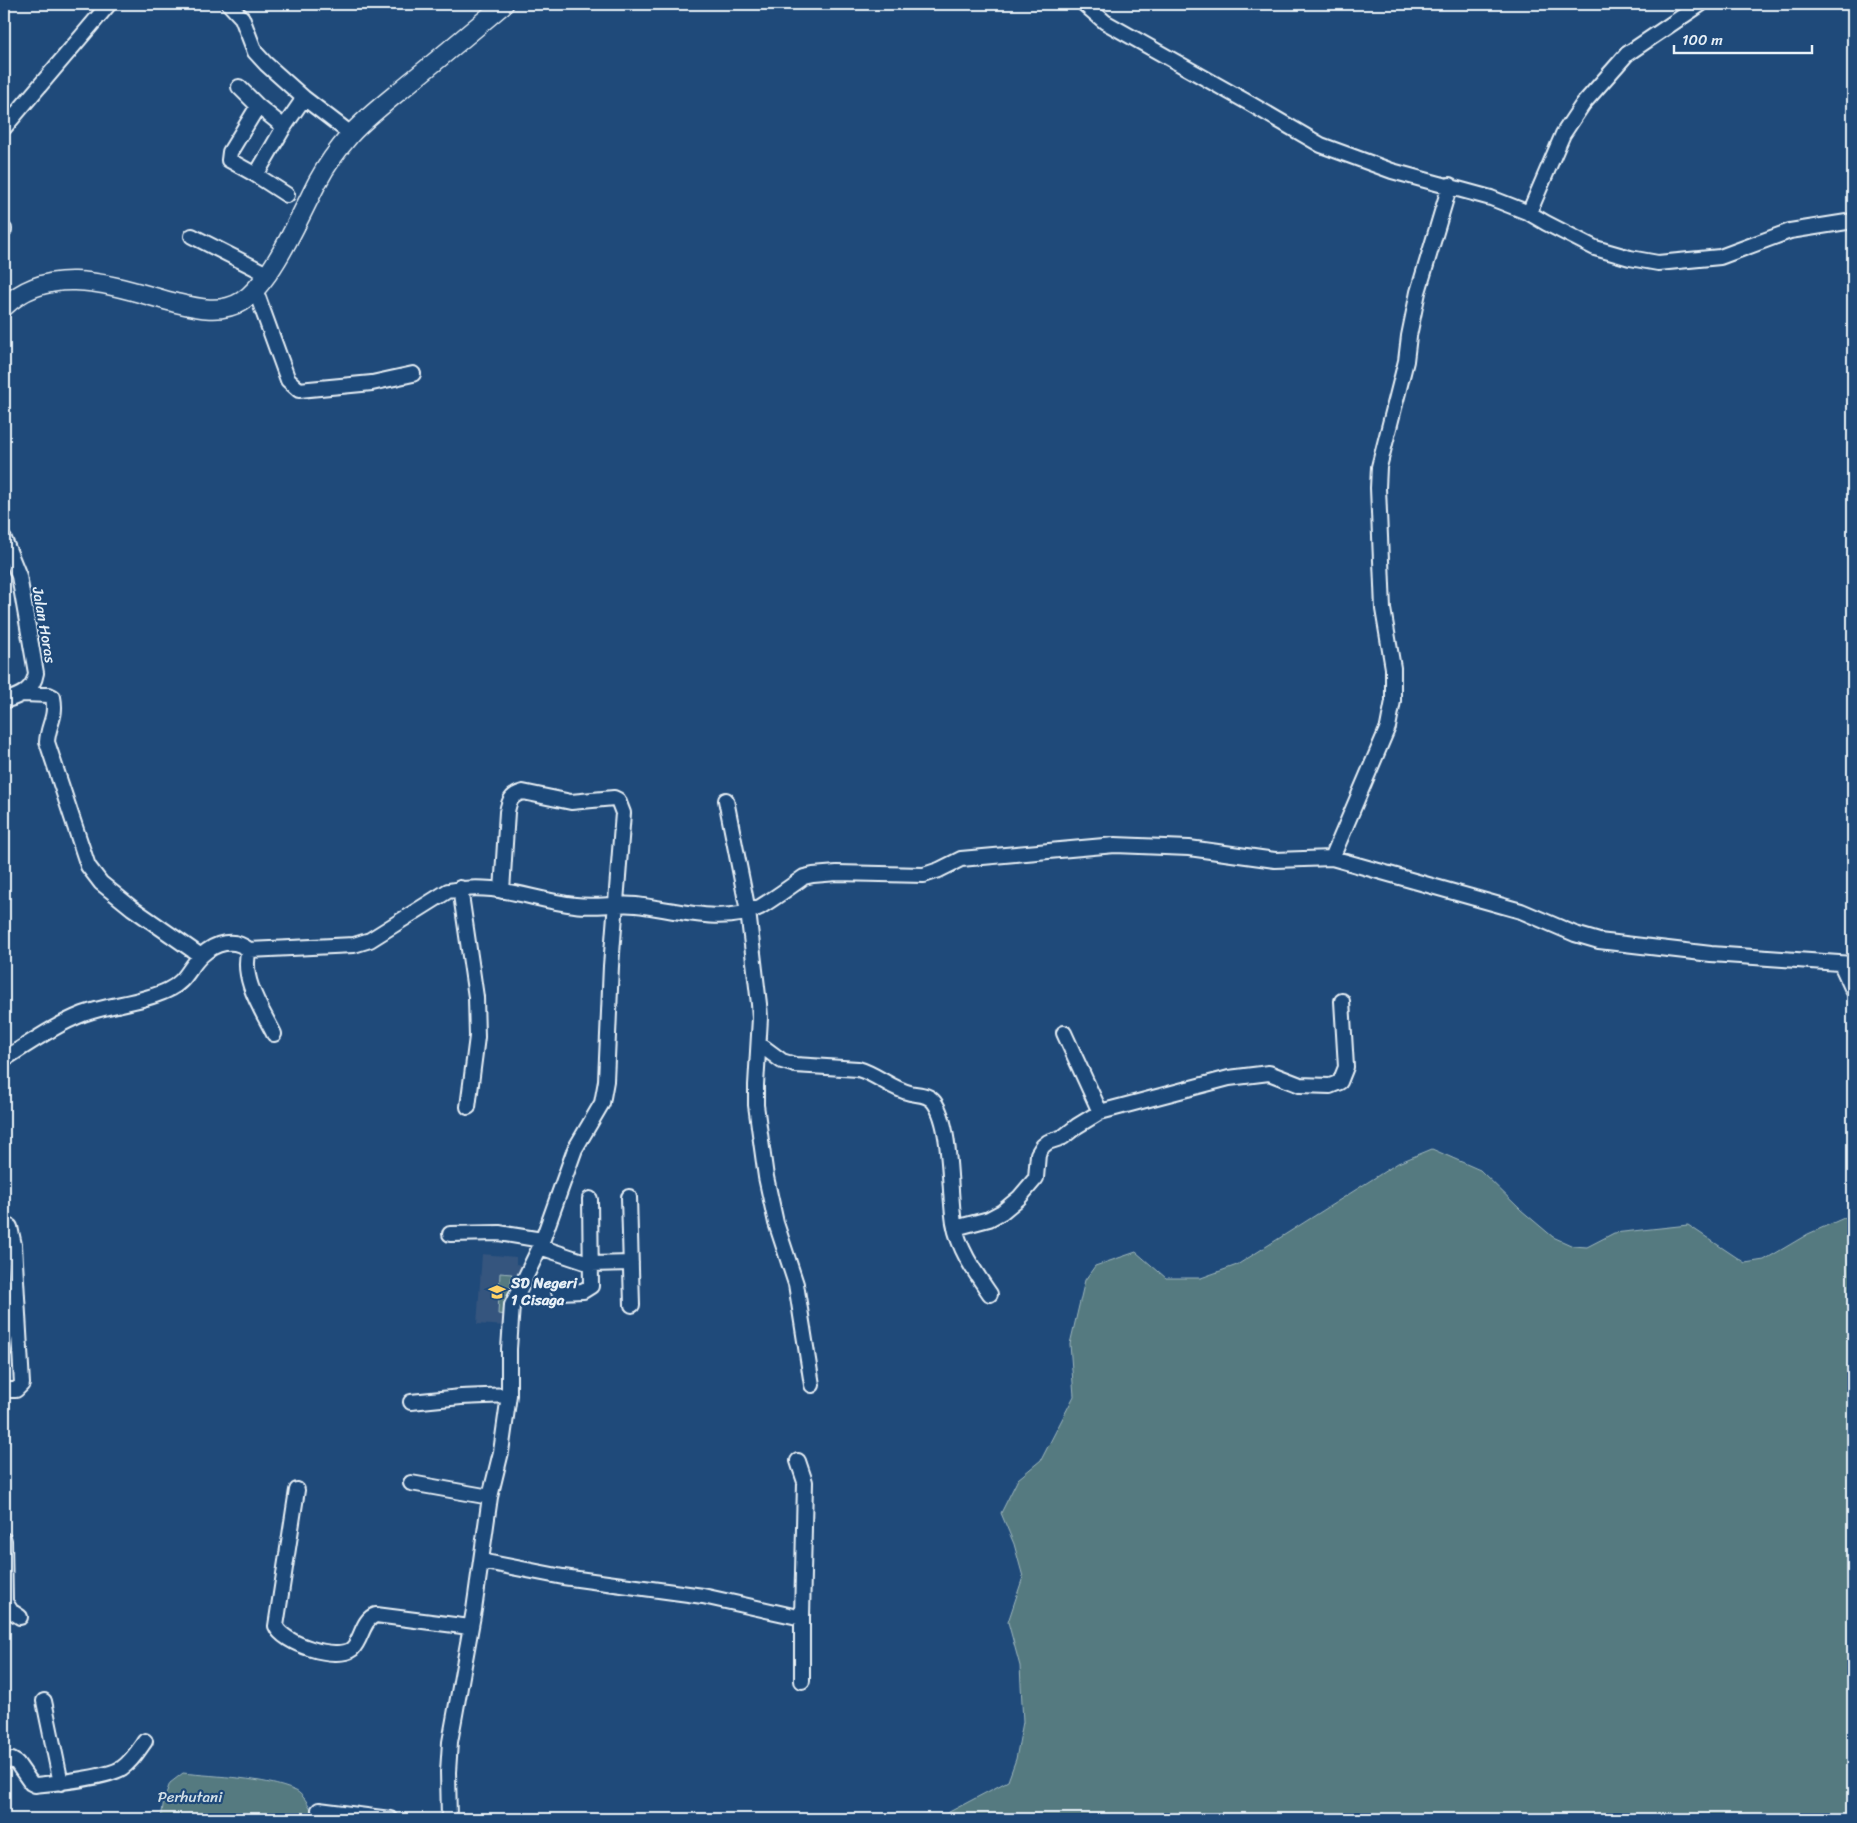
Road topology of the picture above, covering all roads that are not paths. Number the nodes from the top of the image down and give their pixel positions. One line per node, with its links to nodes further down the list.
1 (109, 4): 10 (street)
2 (229, 4): 7 (street)
3 (504, 4): 11 (main road)
4 (1084, 4): 13 (street)
5 (1701, 4): 15 (street)
6 (239, 87): 8 (street)
7 (304, 98): 9 (street); 11 (street)
8 (258, 106): 9 (street); 12 (street)
9 (284, 127): 12 (street)
10 (4, 128)
11 (352, 134): 18 (main road)
12 (256, 175): 14 (street)
13 (1450, 185): 15 (street); 26 (street)
14 (287, 195)
15 (1529, 212): 16 (street)
16 (1853, 221)
17 (192, 236): 18 (street)
18 (267, 274): 19 (main road)
19 (255, 289): 20 (main road); 21 (street)
20 (4, 307)
21 (413, 374)
22 (4, 539): 23 (street, Jalan Horas)
23 (24, 694): 24 (street); 32 (street)
24 (4, 701)
25 (726, 800): 30 (street)
26 (1332, 858): 30 (street); 33 (street)
27 (460, 888): 28 (street); 31 (street); 40 (street)
28 (502, 891): 29 (street); 29 (street)
29 (615, 904): 30 (street); 47 (street)
30 (748, 911): 38 (street)
31 (249, 950): 32 (street); 37 (street)
32 (201, 956): 39 (street)
33 (1847, 964): 34 (street)
34 (1853, 990)
35 (1342, 1001): 41 (street)
36 (1064, 1033): 41 (street)
37 (274, 1034)
38 (759, 1044): 45 (street); 55 (street)
39 (4, 1059)
40 (468, 1107)
41 (1100, 1112): 45 (street)
42 (629, 1197): 49 (street)
43 (590, 1199): 48 (street)
44 (4, 1224): 56 (street)
45 (955, 1228): 51 (street)
46 (450, 1234): 47 (street)
47 (541, 1243): 48 (street); 57 (street)
48 (591, 1264): 49 (street); 50 (street)
49 (631, 1264): 53 (street)
50 (559, 1292)
51 (990, 1294)
52 (4, 1301): 54 (street)
53 (632, 1305)
54 (4, 1350)
55 (812, 1385)
56 (4, 1390)
57 (509, 1395): 58 (street); 62 (street)
58 (411, 1402)
59 (798, 1461): 66 (street)
60 (412, 1483): 62 (street)
61 (297, 1490): 67 (street)
62 (490, 1497): 64 (street)
63 (4, 1540): 65 (street)
64 (482, 1561): 66 (street); 67 (street)
65 (20, 1617)
66 (802, 1618): 68 (street)
67 (470, 1627): 75 (street)
68 (802, 1681)
69 (44, 1702): 72 (street)
70 (144, 1741): 72 (street)
71 (4, 1762): 72 (street)
72 (61, 1783)
73 (319, 1810): 74 (street)
74 (390, 1819)
75 (449, 1819)

